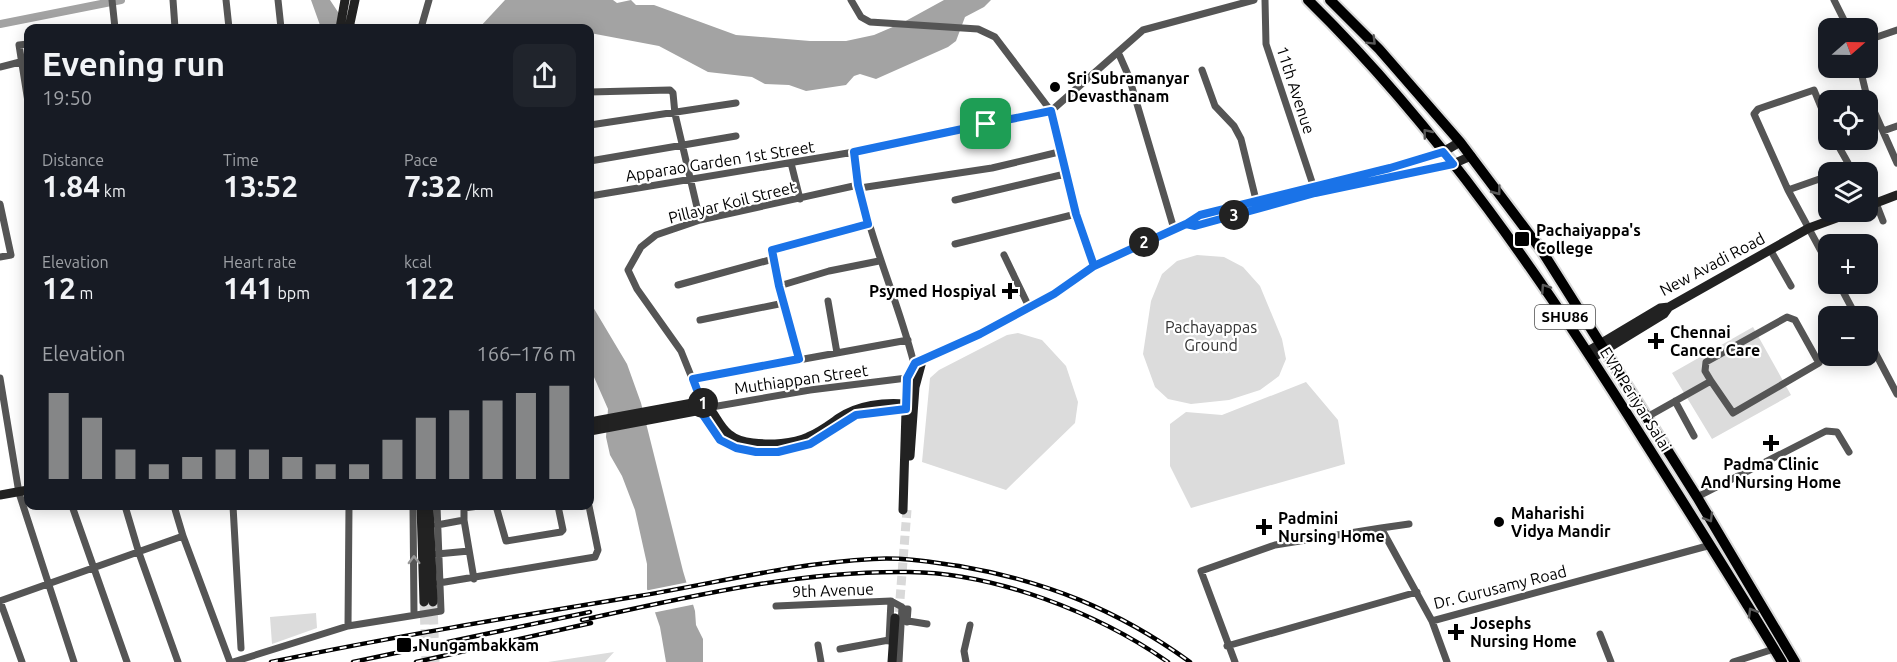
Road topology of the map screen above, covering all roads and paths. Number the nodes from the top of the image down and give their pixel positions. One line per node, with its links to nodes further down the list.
1 (112, 0): 16 (street)
2 (173, 0): 17 (street)
3 (226, 0): 18 (street)
4 (278, 0): 19 (street)
5 (355, 0): 21 (street)
6 (429, 0): 22 (street)
7 (1254, 0): 14 (street)
8 (1265, 0): 55 (street, 11th Avenue)
9 (1308, 0): 45 (main road, EVR Periyar Salai / SHU86, one-way to 9)
10 (1330, 0): 41 (main road, EVR Periyar Salai / SHU86, one-way to 41)
11 (1834, 0): 15 (street)
12 (851, 1): 35 (street)
13 (343, 3): 20 (street)
14 (1230, 3): 26 (street)
15 (1843, 18)
16 (115, 24)
17 (175, 24)
18 (229, 24)
19 (281, 24)
20 (340, 24)
21 (349, 24)
22 (422, 24)
23 (1897, 30): 24 (street)
24 (1878, 37)
25 (24, 44): 27 (street)
26 (1118, 52): 35 (street); 71 (street)
27 (20, 63): 28 (street); 31 (street)
28 (0, 67)
29 (1202, 70): 63 (street)
30 (1862, 78): 39 (street)
31 (24, 81)
32 (594, 92): 36 (street)
33 (1818, 100): 56 (street)
34 (736, 103): 36 (street)
35 (1051, 111): 43 (street, Apparao Garden 1st Street); 44 (street)
36 (675, 114): 37 (street); 42 (street)
37 (594, 124)
38 (1897, 126): 39 (street)
39 (1883, 131): 49 (street)
40 (736, 136): 42 (street)
41 (1460, 142): 45 (street); 46 (main road, EVR Periyar Salai / SHU86)
42 (683, 147): 47 (street); 52 (street)
43 (854, 152): 48 (street, Apparao Garden 1st Street); 54 (street)
44 (1059, 152): 51 (street); 54 (street, Pillayar Koil Street)
45 (1443, 152): 50 (main road, EVR Periyar Salai / SHU86); 55 (street)
46 (1471, 156): 50 (street); 88 (main road, EVR Periyar Salai / SHU86, one-way to 88)
47 (594, 159)
48 (791, 163): 52 (street, Apparao Garden 1st Street); 59 (street)
49 (1897, 163)
50 (1453, 164): 55 (street); 90 (main road, EVR Periyar Salai / SHU86, one-way to 50)
51 (1065, 174): 60 (street); 64 (street)
52 (691, 179): 57 (street, Apparao Garden 1st Street); 66 (street)
53 (1818, 180): 56 (street)
54 (859, 187): 59 (street, Pillayar Koil Street); 69 (street)
55 (1314, 189): 63 (street)
56 (1788, 190): 70 (street)
57 (594, 195)
58 (1897, 195): 61 (street)
59 (800, 199): 66 (street, Pillayar Koil Street)
60 (955, 200)
61 (1878, 203)
62 (0, 204): 76 (street)
63 (1256, 204): 71 (street)
64 (1076, 214): 72 (street); 79 (street)
65 (1878, 214): 67 (street)
66 (700, 220): 96 (street, Pillayar Koil Street)
67 (1883, 221)
68 (1826, 222): 70 (street, New Avadi Road)
69 (868, 224): 77 (street); 78 (street)
70 (1809, 228): 73 (street); 74 (street, New Avadi Road)
71 (1174, 229): 79 (street)
72 (955, 244)
73 (1818, 245)
74 (1771, 251): 82 (street); 88 (street, New Avadi Road)
75 (1004, 255): 85 (street)
76 (0, 257)
77 (773, 259): 80 (street); 81 (street)
78 (879, 261): 81 (street); 87 (street)
79 (1094, 266): 85 (street)
80 (678, 285)
81 (779, 286): 84 (street)
82 (1791, 286)
83 (828, 301): 89 (street)
84 (784, 303): 86 (street); 92 (street)
85 (1029, 307): 93 (street)
86 (700, 320)
87 (908, 340): 89 (street); 93 (street)
88 (1603, 347): 90 (street, New Avadi Road); 103 (main road, EVR Periyar Salai / SHU86)
89 (837, 353): 92 (street)
90 (1590, 355): 130 (main road, EVR Periyar Salai / SHU86)
91 (1878, 358): 98 (street)
92 (799, 359): 96 (street)
93 (920, 364): 95 (street); 100 (street)
94 (0, 378): 108 (street)
95 (907, 378): 100 (street); 101 (street, Muthiappan Street)
96 (693, 379): 101 (street)
97 (1711, 381): 97 (street); 99 (street)
98 (1897, 394)
99 (1675, 401): 103 (street); 106 (street)
100 (906, 406): 101 (street)
101 (704, 407): 102 (street)
102 (685, 408): 104 (street); 105 (street)
103 (1647, 417): 110 (main road, EVR Periyar Salai / SHU86)
104 (594, 421)
105 (594, 430)
106 (1694, 436)
107 (1849, 452): 110 (street)
108 (24, 492): 109 (street)
109 (0, 495)
110 (1697, 497): 167 (main road, EVR Periyar Salai / SHU86, one-way to 167)
111 (29, 510): 137 (street)
112 (74, 510): 134 (street)
113 (126, 510): 132 (street)
114 (175, 510): 129 (street)
115 (232, 510): 151 (street)
116 (349, 510): 146 (street)
117 (413, 510): 141 (street, one-way to 117)
118 (421, 510): 119 (street)
119 (429, 510)
120 (437, 510): 127 (street)
121 (464, 510): 125 (street)
122 (497, 510): 123 (street)
123 (559, 510)
124 (590, 510): 135 (street)
125 (464, 520): 127 (street); 131 (street)
126 (1409, 524): 128 (street)
127 (437, 525): 133 (street)
128 (1381, 528): 138 (street, Dr. Gurusamy Road); 150 (street)
129 (183, 536): 132 (street); 158 (street)
130 (1711, 545): 143 (street, Dr. Gurusamy Road); 153 (main road, EVR Periyar Salai / SHU86, one-way to 130)
131 (469, 550): 133 (street); 135 (street)
132 (139, 553): 134 (street); 157 (street)
133 (437, 554): 136 (street)
134 (96, 569): 137 (street); 156 (street)
135 (474, 579): 136 (street)
136 (439, 583): 141 (street)
137 (50, 585): 154 (street); 155 (street)
138 (1417, 592): 143 (street, Dr. Gurusamy Road); 150 (street)
139 (891, 601): 140 (street, 9th Avenue); 142 (street); 148 (street)
140 (776, 606)
141 (414, 614): 146 (street)
142 (901, 620): 144 (street); 160 (street)
143 (1432, 621): 163 (street)
144 (927, 624)
145 (970, 625): 161 (street)
146 (348, 627): 158 (street)
147 (1600, 634): 164 (street)
148 (889, 640): 152 (street); 160 (street)
149 (818, 645): 159 (street)
150 (1227, 646): 162 (street)
151 (241, 648)
152 (840, 649)
153 (1774, 649): 165 (street); 166 (main road, EVR Periyar Salai / SHU86)
154 (22, 662)
155 (74, 662)
156 (127, 662)
157 (178, 662)
158 (232, 662)
159 (821, 662)
160 (893, 662)
161 (966, 662)
162 (1235, 662)
163 (1447, 662)
164 (1611, 662)
165 (1733, 662)
166 (1782, 662)
167 (1795, 662)

